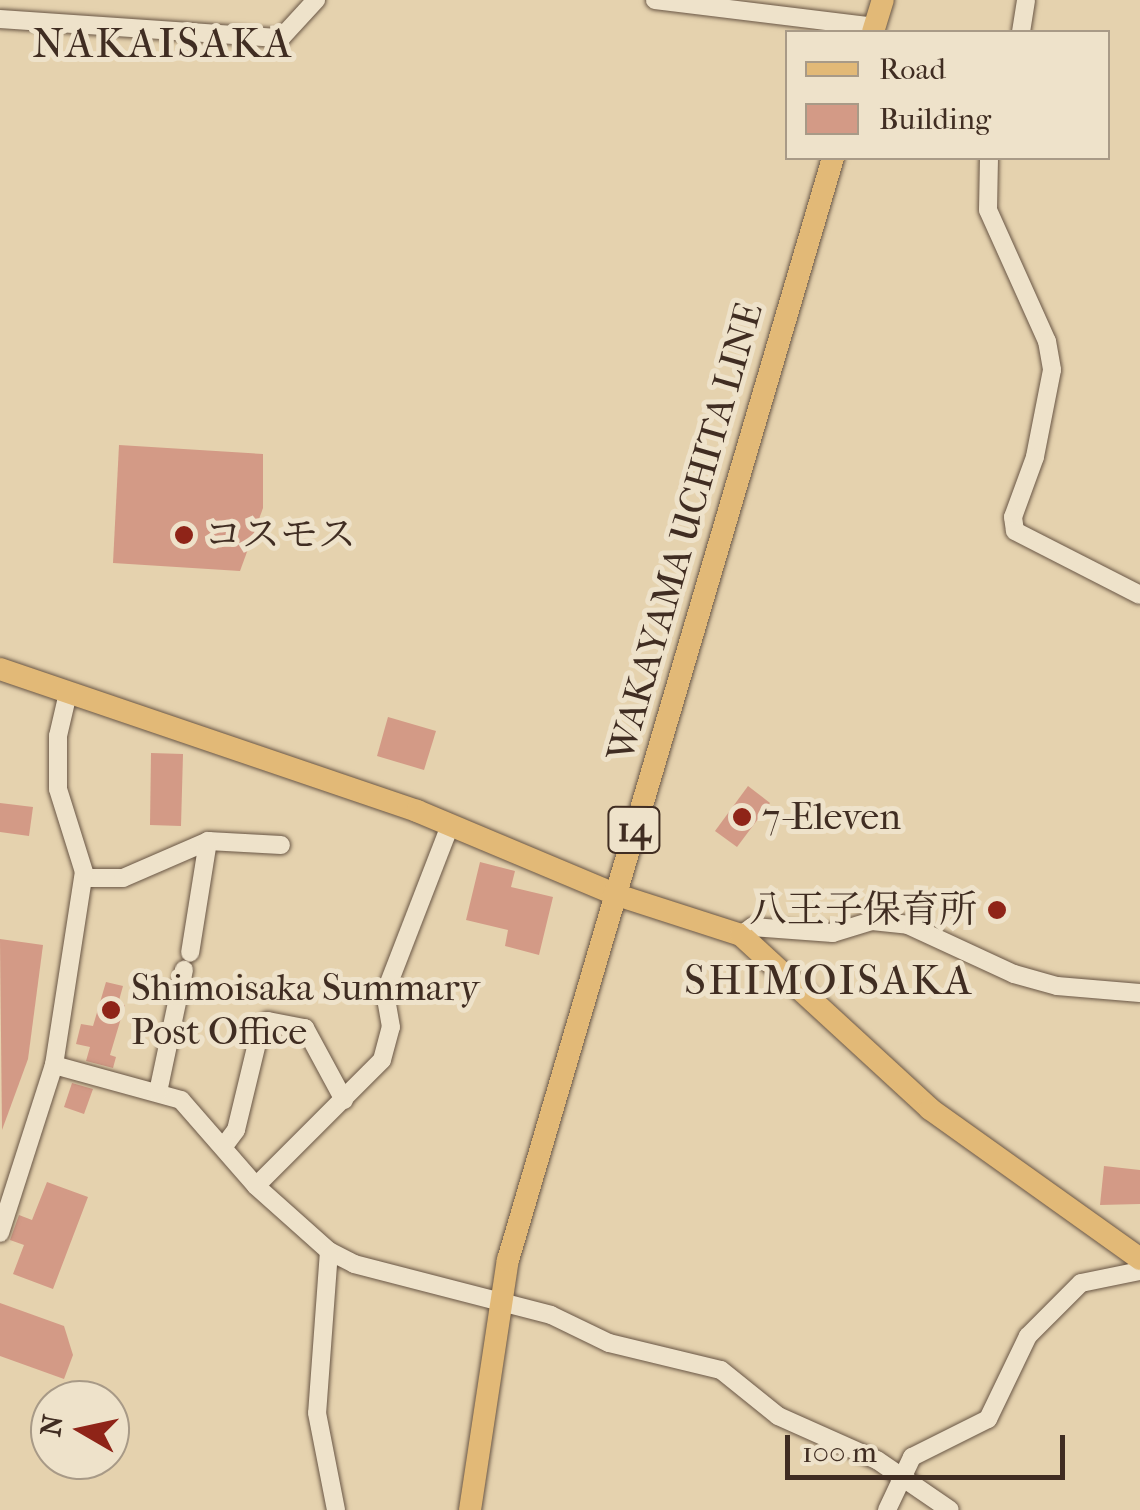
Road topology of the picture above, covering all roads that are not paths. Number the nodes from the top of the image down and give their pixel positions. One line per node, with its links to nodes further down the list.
1 (316, 0): 5 (street)
2 (655, 0): 6 (street)
3 (882, 0): 6 (main road)
4 (1026, 0): 7 (street)
5 (0, 19)
6 (874, 30)
7 (1021, 30)
8 (832, 160): 17 (main road, WAKAYAMA UCHITA LINE / 14)
9 (988, 160): 10 (street)
10 (1140, 596)
11 (0, 669): 12 (main road)
12 (68, 692): 13 (main road); 16 (street)
13 (450, 825): 17 (main road); 22 (street)
14 (208, 841): 15 (street); 16 (street); 21 (street)
15 (281, 845)
16 (84, 878): 20 (street)
17 (614, 894): 18 (main road); 29 (main road, WAKAYAMA UCHITA LINE / 14)
18 (740, 934): 19 (street); 27 (main road)
19 (1140, 993)
20 (54, 1065): 21 (street); 25 (street)
21 (158, 1092): 23 (street)
22 (344, 1100): 23 (street); 24 (street)
23 (224, 1146): 24 (street)
24 (256, 1186): 26 (street)
25 (0, 1233)
26 (329, 1251): 29 (street); 31 (street)
27 (1140, 1259)
28 (1140, 1271): 30 (street)
29 (501, 1304): 30 (street); 32 (main road, WAKAYAMA UCHITA LINE / 14)
30 (904, 1477): 33 (street); 34 (street)
31 (336, 1510)
32 (470, 1510)
33 (886, 1510)
34 (950, 1510)

